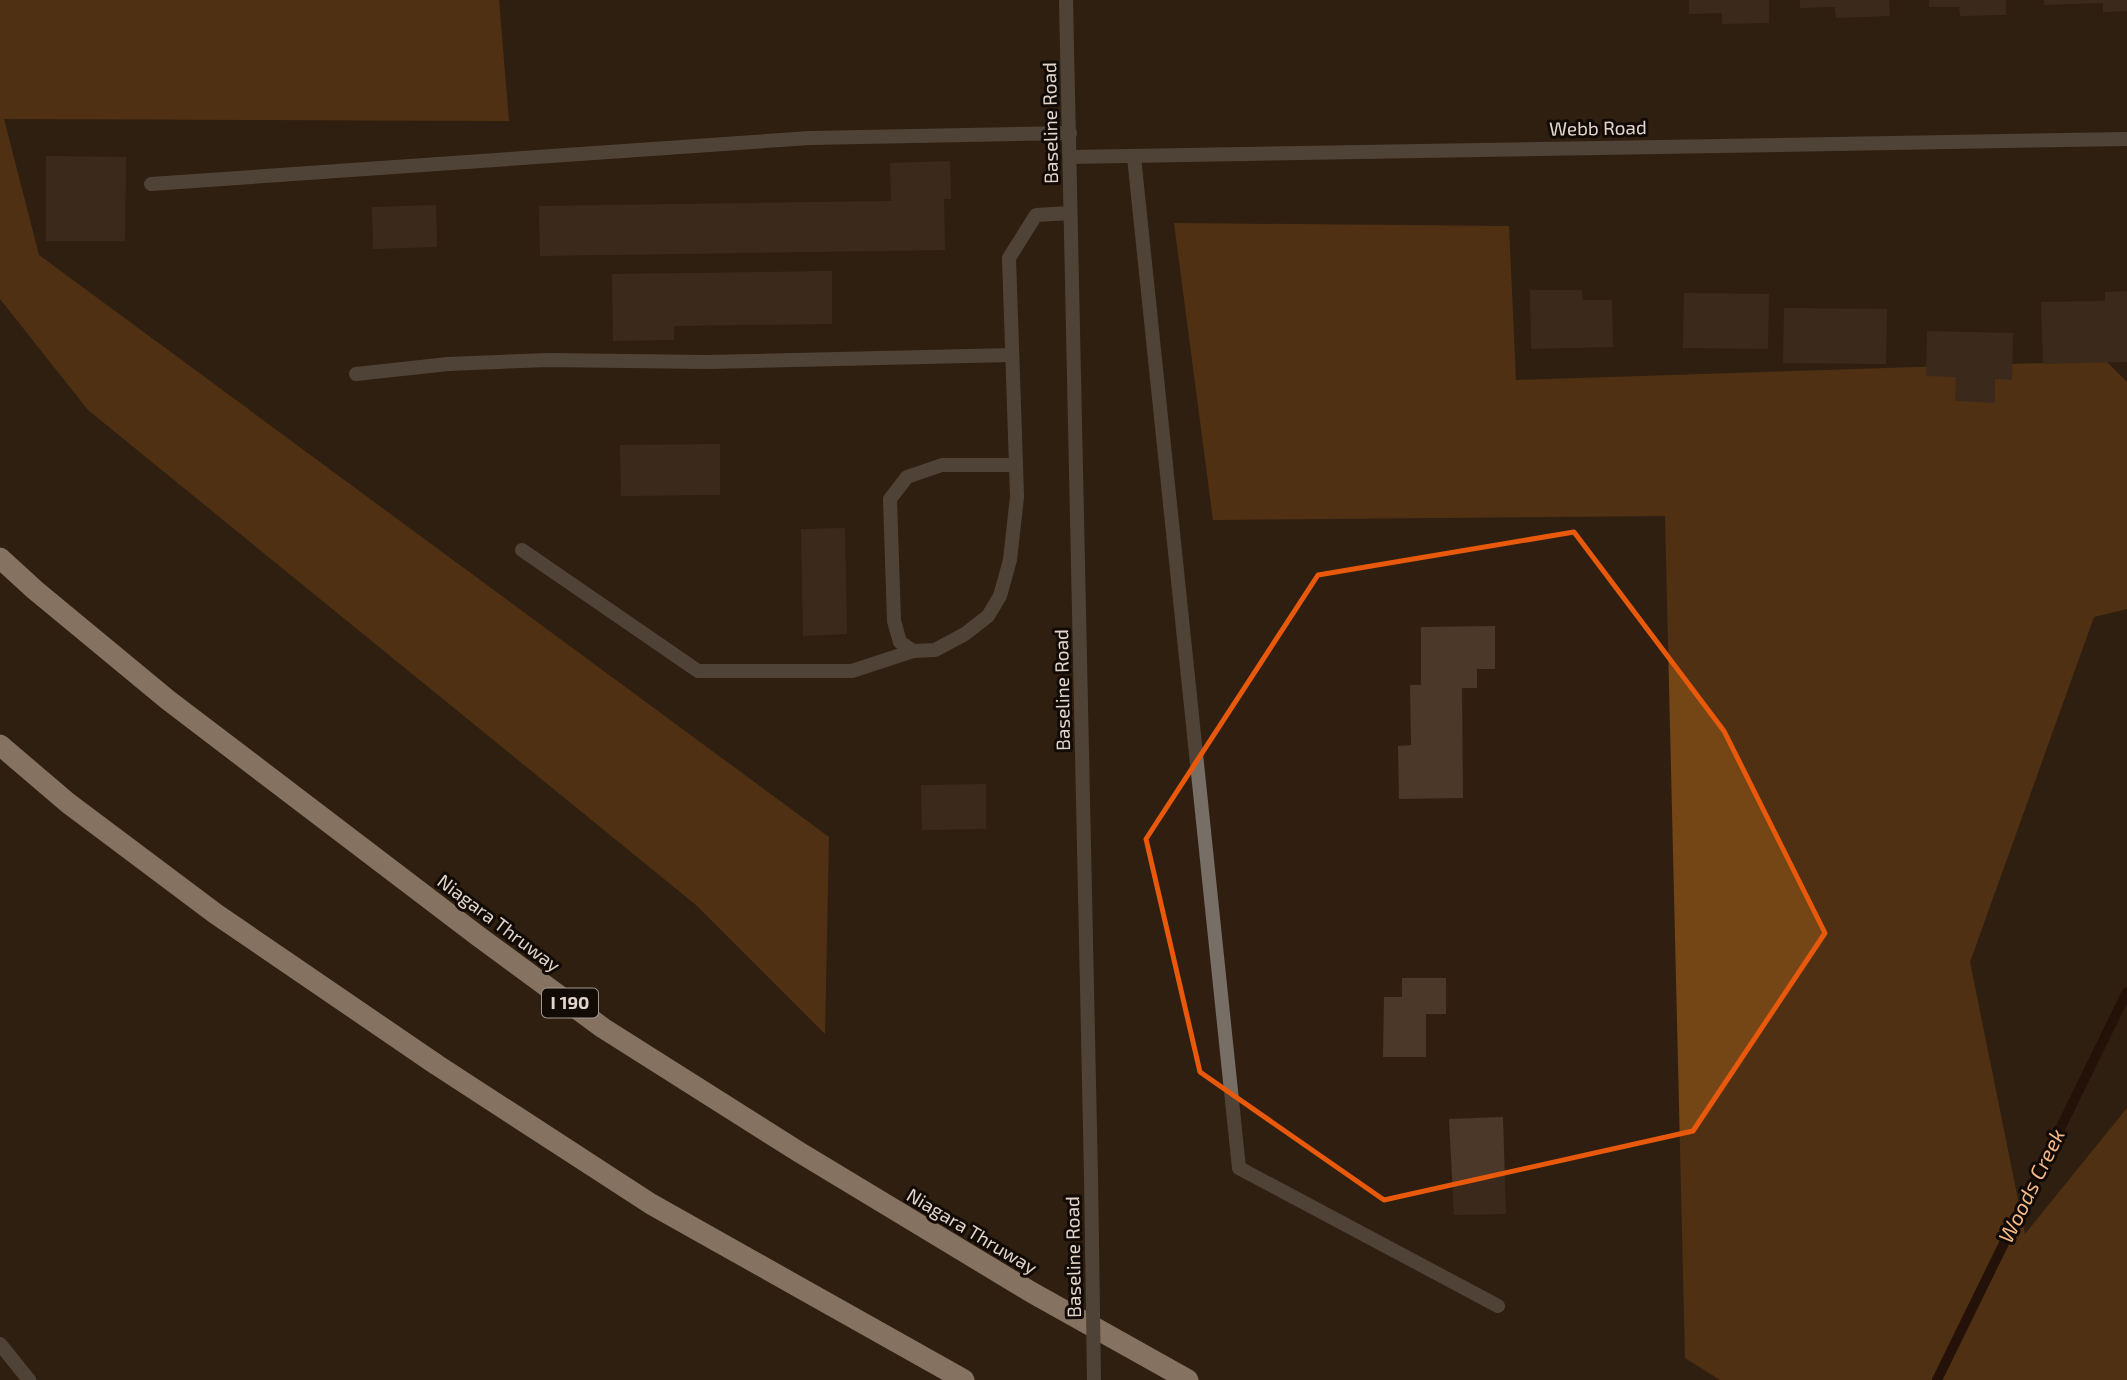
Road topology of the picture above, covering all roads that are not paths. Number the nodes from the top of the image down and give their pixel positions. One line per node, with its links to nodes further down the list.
1 (1066, 0): 2 (street, Baseline Road)
2 (1070, 133): 4 (street, Baseline Road); 6 (street)
3 (2127, 139): 5 (street, Webb Road)
4 (1070, 157): 5 (street, Webb Road); 7 (street, Baseline Road)
5 (1134, 157): 15 (street)
6 (151, 184)
7 (1070, 214): 8 (street); 19 (street, Baseline Road, bridge)
8 (1013, 355): 9 (street); 10 (street)
9 (356, 374)
10 (1016, 465): 13 (street); 13 (street)
11 (522, 550): 13 (street)
12 (0, 558): 20 (highway, Niagara Thruway / I 190)
13 (913, 651)
14 (0, 745): 18 (highway)
15 (1498, 1306)
16 (0, 1343): 17 (street)
17 (29, 1380)
18 (964, 1380)
19 (1094, 1380)
20 (1188, 1380)

